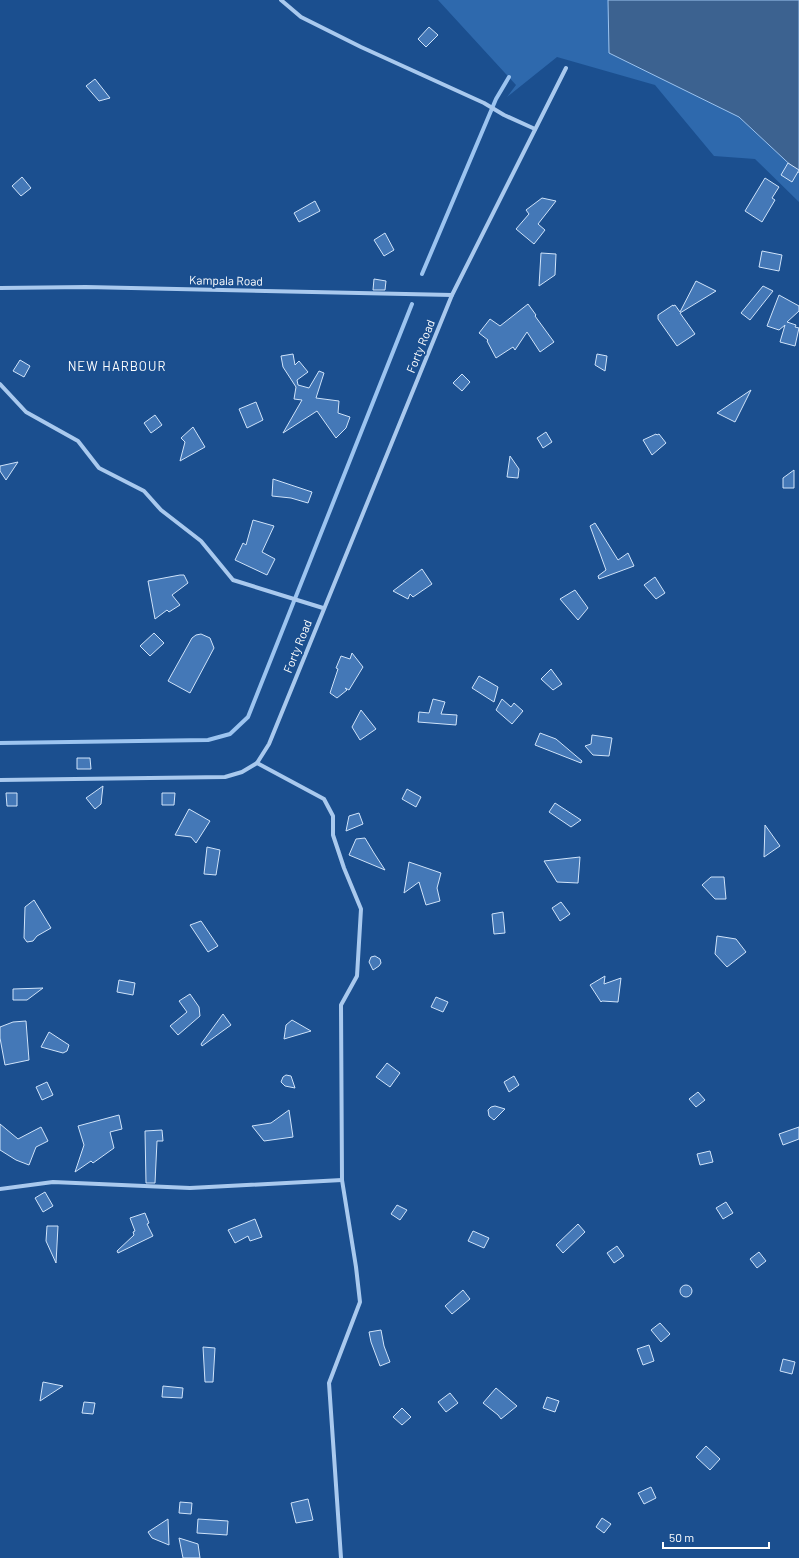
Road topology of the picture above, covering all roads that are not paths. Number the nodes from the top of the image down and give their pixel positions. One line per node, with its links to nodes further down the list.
1 (281, 0): 3 (street)
2 (566, 68): 3 (street, Forty Road)
3 (535, 129): 5 (street, Forty Road)
4 (0, 288): 5 (street, Kampala Road)
5 (452, 295): 7 (street, Forty Road)
6 (0, 384): 7 (street)
7 (324, 608): 8 (street, Forty Road)
8 (257, 763): 9 (street, Forty Road); 10 (street)
9 (0, 780)
10 (342, 1180): 11 (street); 12 (street)
11 (0, 1189)
12 (341, 1558)

